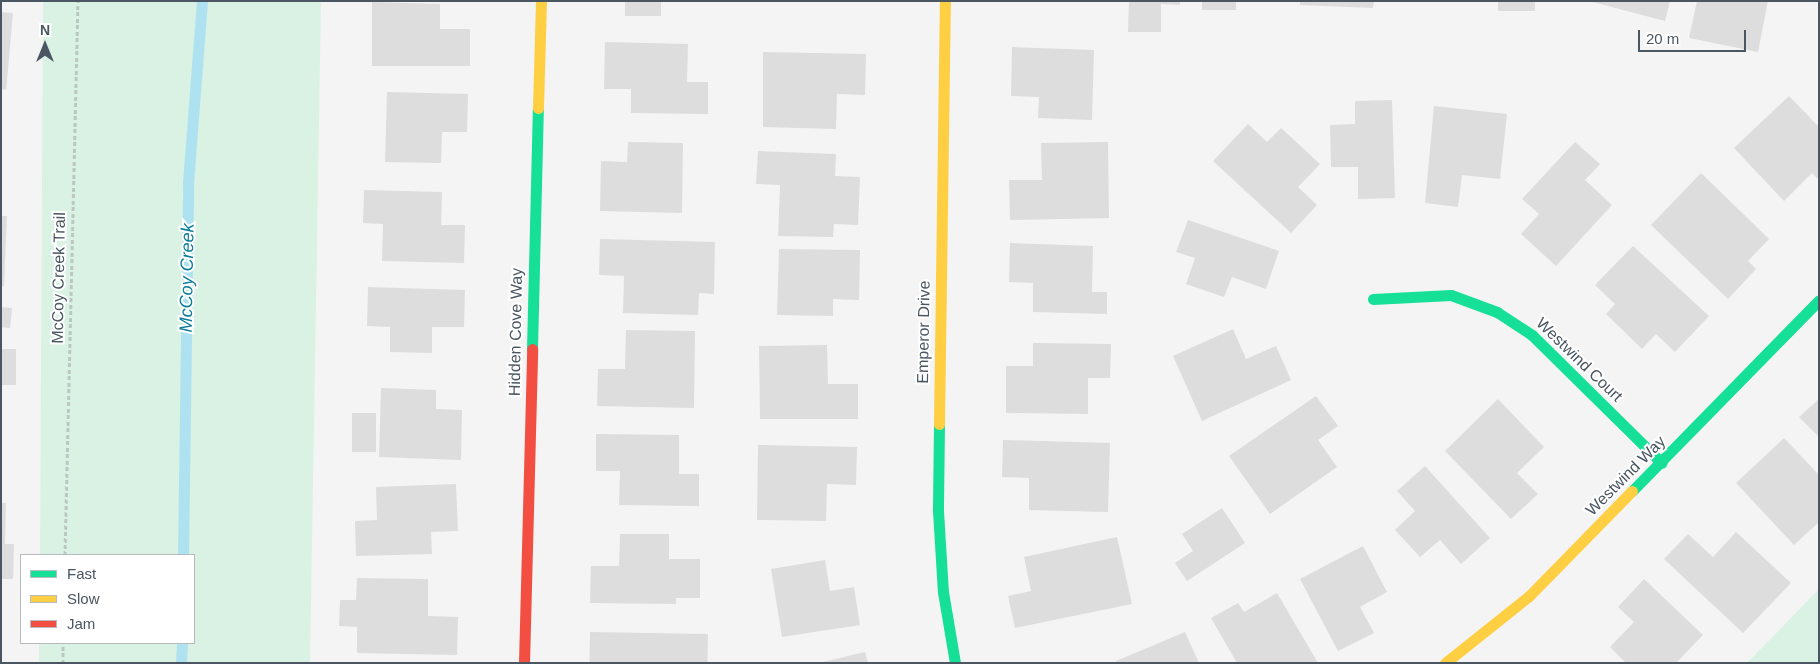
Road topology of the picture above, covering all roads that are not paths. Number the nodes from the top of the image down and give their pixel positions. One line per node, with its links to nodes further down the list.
1 (541, 1): 6 (street, Hidden Cove Way)
2 (944, 1): 7 (street, Emperor Drive)
3 (1373, 299): 5 (street, Westwind Court)
4 (1819, 300): 5 (street, Westwind Way)
5 (1662, 463): 8 (street, Westwind Way)
6 (524, 663)
7 (955, 663)
8 (1445, 663)

